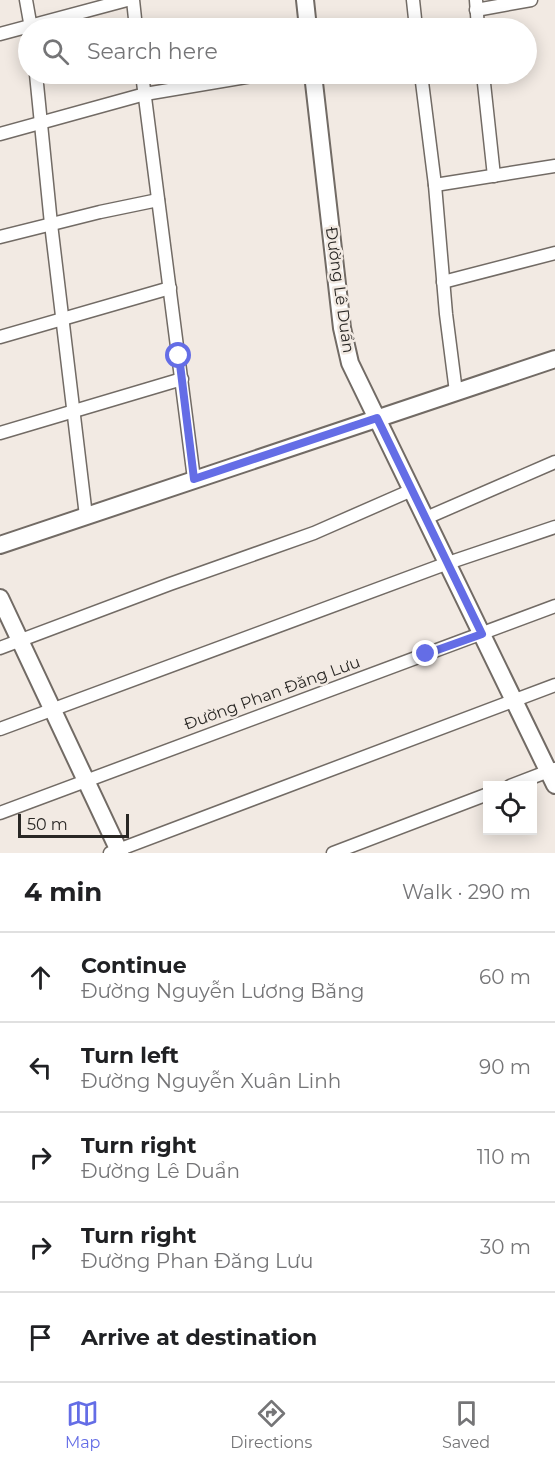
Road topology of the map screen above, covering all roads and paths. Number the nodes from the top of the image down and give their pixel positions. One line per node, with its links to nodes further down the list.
1 (26, 0): 8 (street)
2 (127, 0): 9 (street)
3 (133, 0): 10 (street)
4 (305, 0): 11 (street)
5 (413, 0): 12 (street)
6 (531, 0): 7 (street)
7 (476, 5)
8 (29, 18)
9 (63, 18)
10 (135, 18)
11 (307, 18)
12 (415, 18)
13 (18, 30): 14 (street)
14 (0, 33)
15 (37, 84): 22 (street)
16 (144, 84): 21 (street)
17 (205, 84): 21 (street)
18 (314, 84): 39 (street, Đường Lê Duẩn)
19 (422, 84): 26 (street)
20 (484, 84): 25 (street)
21 (145, 94): 22 (street); 27 (street)
22 (41, 122): 23 (street); 28 (street)
23 (0, 134)
24 (555, 166): 25 (street)
25 (494, 176): 26 (street)
26 (435, 185): 31 (street)
27 (158, 200): 28 (street); 32 (street)
28 (51, 224): 29 (street); 33 (street)
29 (0, 237)
30 (555, 253): 31 (street)
31 (443, 282): 37 (street)
32 (170, 288): 33 (street); 36 (street)
33 (63, 318): 34 (street); 38 (street)
34 (0, 337)
35 (555, 359): 37 (street)
36 (182, 379): 38 (street); 42 (street)
37 (456, 392): 39 (street)
38 (74, 410): 40 (street); 44 (street)
39 (377, 418): 42 (street); 43 (street, Đường Lê Duẩn)
40 (0, 433)
41 (555, 462): 45 (street)
42 (194, 479): 44 (street)
43 (412, 490): 45 (street, Đường Lê Duẩn); 52 (street)
44 (86, 516): 47 (street)
45 (426, 518): 48 (street, Đường Lê Duẩn)
46 (555, 527): 48 (street)
47 (0, 545)
48 (448, 563): 51 (street, Đường Lê Duẩn); 56 (street)
49 (0, 598): 52 (street)
50 (555, 606): 51 (street, Đường Phan Đăng Lưu)
51 (482, 634): 55 (street, Đường Lê Duẩn); 59 (street, Đường Phan Đăng Lưu)
52 (20, 640): 53 (street); 56 (street)
53 (0, 648)
54 (555, 685): 55 (street)
55 (512, 700): 58 (street, Đường Lê Duẩn); 63 (street)
56 (52, 709): 57 (street); 59 (street)
57 (0, 729)
58 (553, 775): 60 (street)
59 (86, 779): 62 (street, Đường Phan Đăng Lưu); 63 (street)
60 (530, 781)
61 (483, 796): 64 (street)
62 (0, 813)
63 (116, 852)
64 (333, 853)

